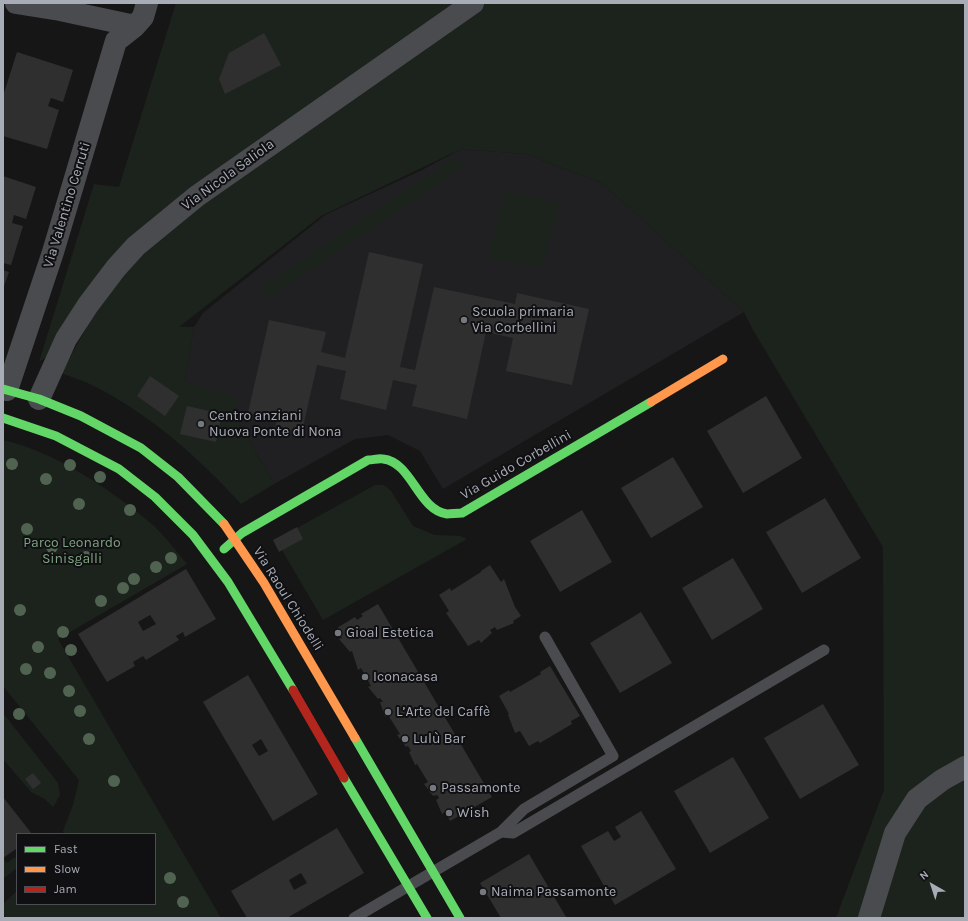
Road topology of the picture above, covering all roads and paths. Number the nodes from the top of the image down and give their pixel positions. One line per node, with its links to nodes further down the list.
1 (16, 3): 4 (street)
2 (147, 3): 4 (street, Via Valentino Cerruti)
3 (473, 3): 7 (street, Via Nicola Saliola)
4 (135, 26): 6 (street, Via Valentino Cerruti)
5 (723, 359): 9 (main road, Via Guido Corbellini)
6 (5, 390): 7 (main road, Via Raoul Chiodelli)
7 (39, 399): 9 (main road, Via Raoul Chiodelli)
8 (3, 418): 10 (main road)
9 (234, 540): 10 (main road, Via Guido Corbellini); 15 (main road, Via Raoul Chiodelli)
10 (211, 560): 16 (main road)
11 (545, 637): 14 (lane)
12 (824, 650): 14 (lane)
13 (965, 766): 20 (street)
14 (502, 832): 15 (lane)
15 (434, 872): 16 (lane); 19 (main road, Via Raoul Chiodelli)
16 (408, 886): 17 (lane); 18 (main road)
17 (354, 918)
18 (427, 918)
19 (460, 918)
20 (869, 918)

